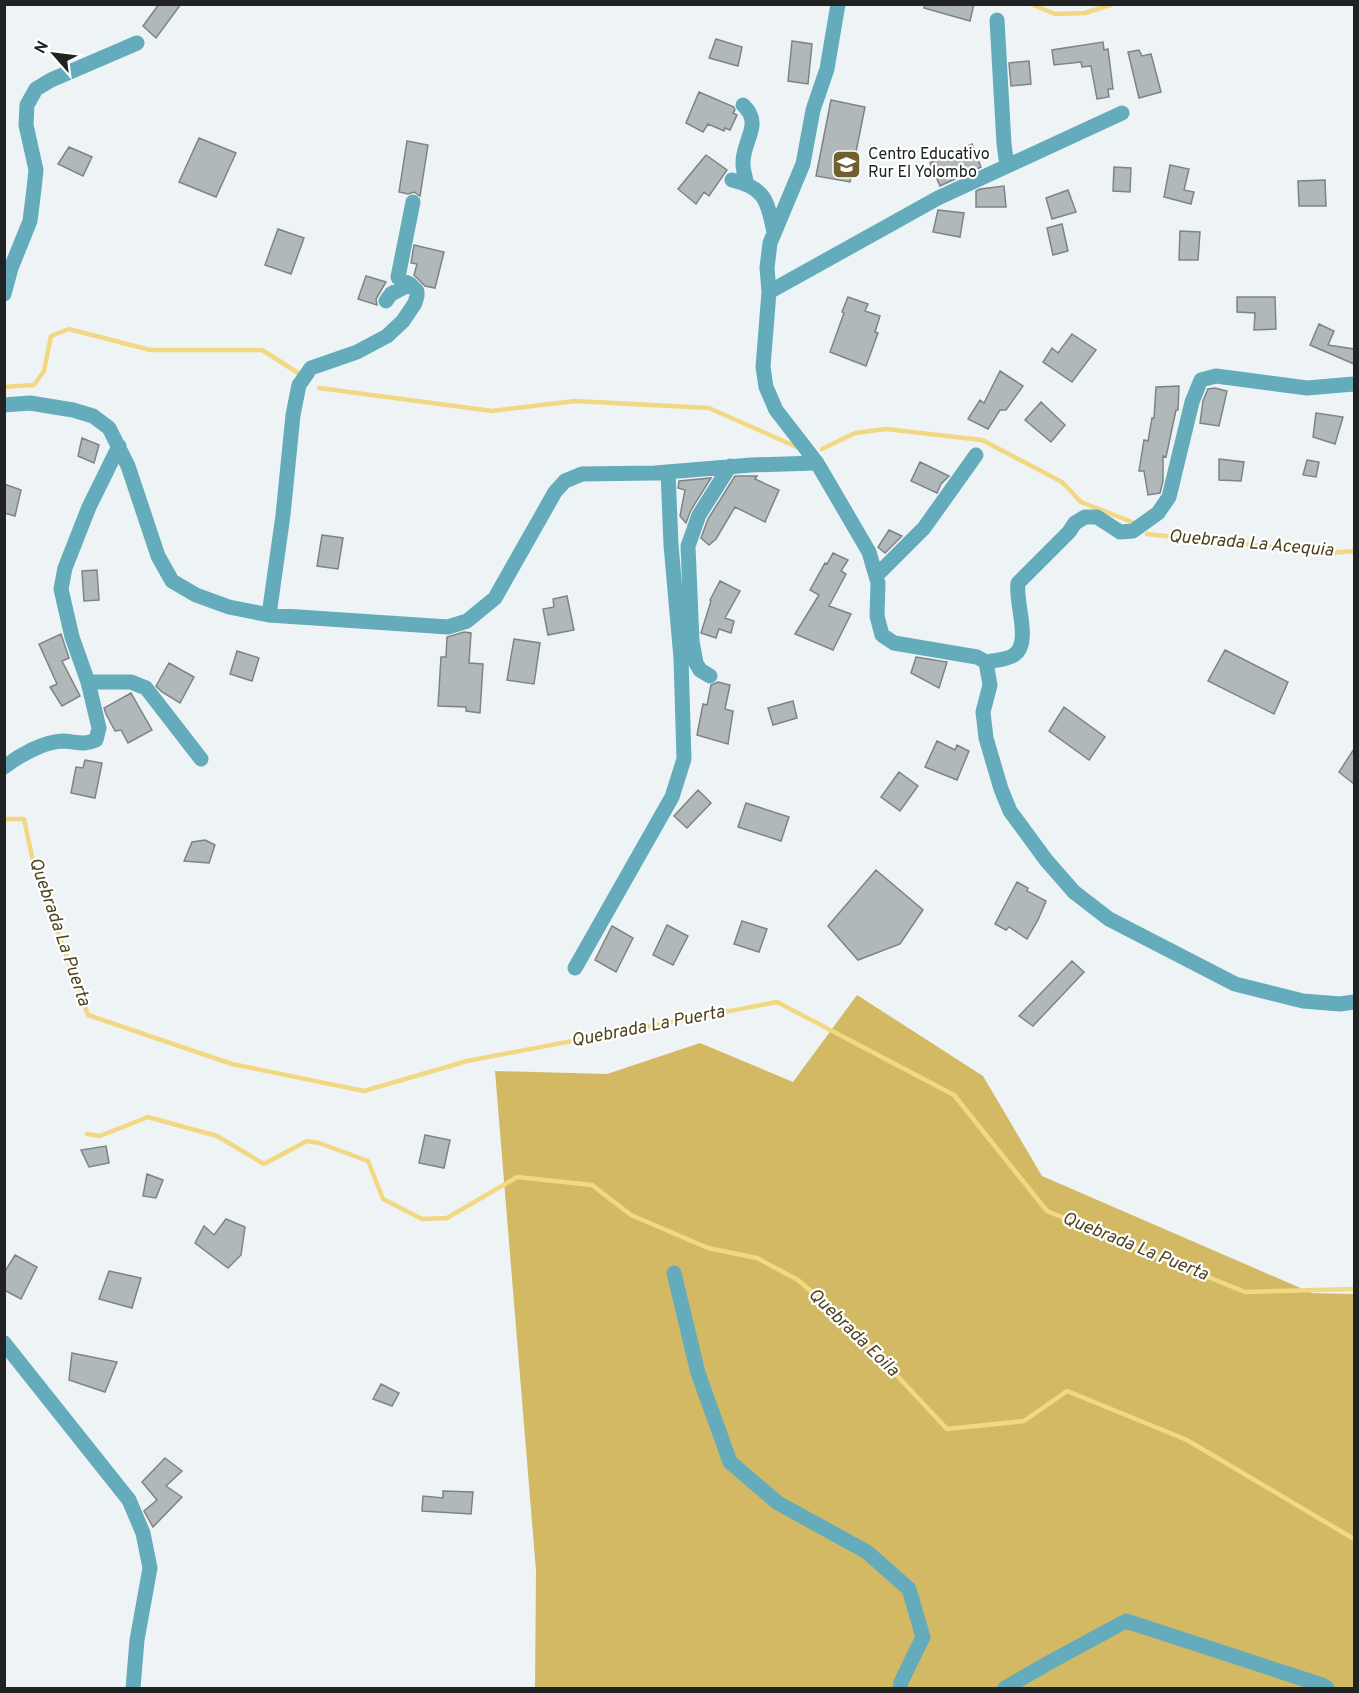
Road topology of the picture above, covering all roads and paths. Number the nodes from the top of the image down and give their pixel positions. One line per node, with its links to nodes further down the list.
1 (838, 4): 8 (street)
2 (997, 20): 6 (street)
3 (137, 43): 11 (street)
4 (743, 105): 8 (street)
5 (1122, 113): 6 (street)
6 (1007, 166): 10 (street)
7 (413, 202): 9 (street)
8 (774, 231): 10 (street)
9 (410, 284): 12 (street); 21 (street)
10 (769, 292): 17 (street)
11 (4, 294)
12 (386, 301)
13 (1354, 384): 22 (street)
14 (4, 405): 15 (street)
15 (120, 446): 21 (street); 24 (street)
16 (976, 455): 20 (street)
17 (817, 463): 18 (street); 20 (street)
18 (730, 466): 19 (street); 23 (street)
19 (668, 472): 21 (street); 27 (street)
20 (876, 576): 22 (street)
21 (269, 615)
22 (986, 662): 28 (street)
23 (710, 676)
24 (88, 682): 25 (street); 26 (street)
25 (201, 759)
26 (4, 767)
27 (575, 968)
28 (1354, 1002)
29 (674, 1273): 32 (street)
30 (4, 1343): 31 (street)
31 (133, 1689)
32 (900, 1689)
33 (1005, 1689): 34 (street)
34 (1327, 1689)

